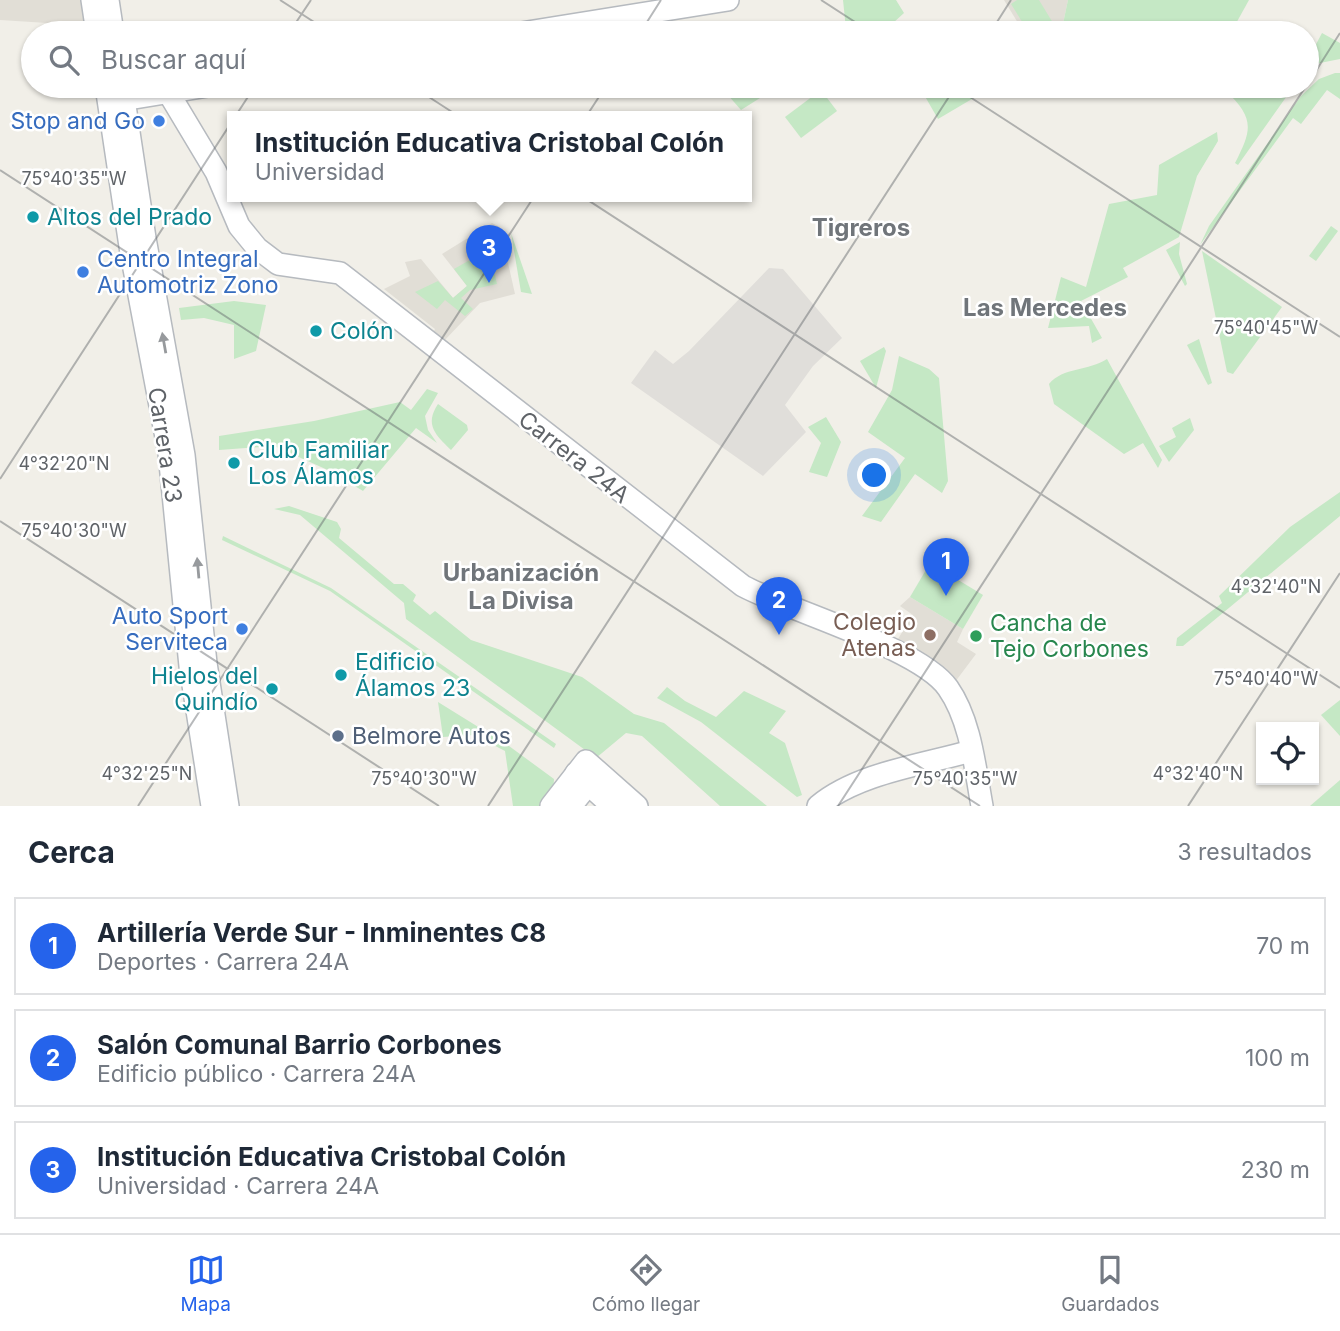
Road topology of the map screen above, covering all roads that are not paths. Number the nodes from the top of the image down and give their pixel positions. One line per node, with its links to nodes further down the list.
1 (92, 0): 4 (street)
2 (108, 0): 5 (street)
3 (728, 0): 6 (street)
4 (95, 21)
5 (111, 21)
6 (596, 21)
7 (115, 98): 14 (street, Carrera 23)
8 (116, 98): 15 (street, Carrera 23, one-way to 8)
9 (172, 98): 10 (street, Carrera 24A)
10 (227, 199)
11 (229, 202): 12 (street, Carrera 24A)
12 (971, 751): 20 (street); 21 (street, Carrera 24A)
13 (588, 773): 16 (street); 17 (street); 18 (street); 19 (street)
14 (212, 806)
15 (228, 806)
16 (551, 806)
17 (571, 806)
18 (612, 806)
19 (637, 806)
20 (818, 806)
21 (982, 806)

